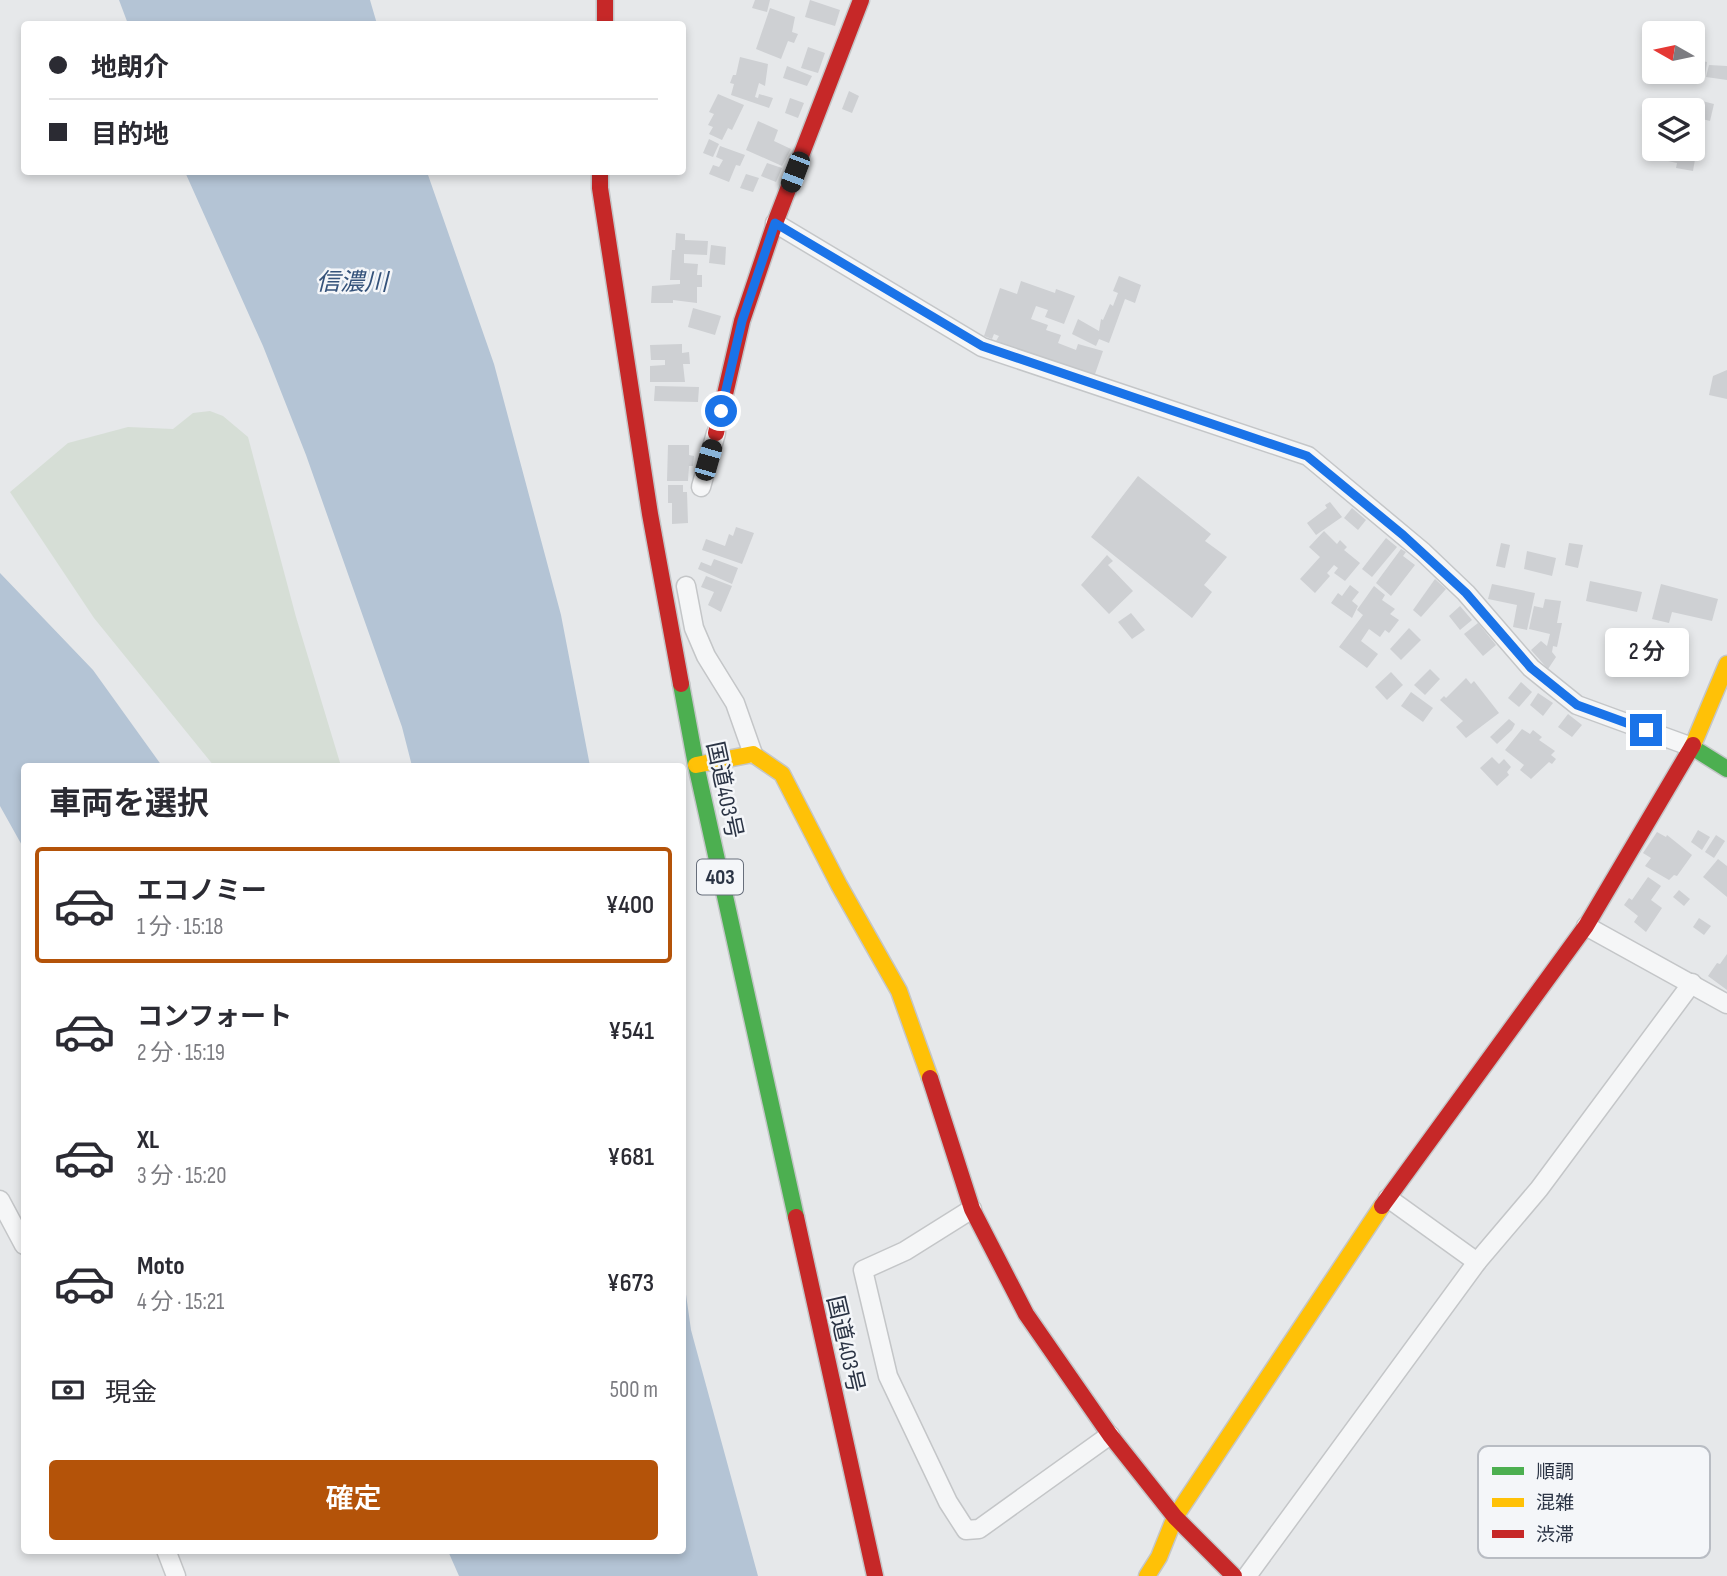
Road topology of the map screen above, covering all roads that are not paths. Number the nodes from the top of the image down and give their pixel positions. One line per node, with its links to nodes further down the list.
1 (606, 0): 3 (main road)
2 (861, 0): 5 (main road)
3 (605, 21)
4 (600, 175): 12 (main road, 国道403号 / 403)
5 (775, 223): 6 (main road); 10 (street)
6 (716, 433): 7 (street)
7 (701, 486)
8 (687, 586): 11 (street)
9 (1727, 664): 10 (main road)
10 (1692, 747): 13 (main road); 14 (main road)
11 (753, 754): 12 (main road); 19 (main road)
12 (696, 765): 26 (main road, 国道403号 / 403)
13 (1727, 769)
14 (1586, 926): 15 (street); 17 (main road)
15 (1692, 983): 16 (street); 21 (street)
16 (1727, 1004)
17 (1388, 1198): 21 (street); 23 (main road)
18 (0, 1200): 20 (street)
19 (972, 1209): 22 (main road); 22 (street)
20 (21, 1239)
21 (1477, 1262): 29 (street)
22 (1110, 1435): 23 (main road)
23 (1175, 1517): 27 (main road); 28 (main road)
24 (168, 1554): 25 (street)
25 (176, 1576)
26 (874, 1576)
27 (1147, 1576)
28 (1234, 1576)
29 (1247, 1576)

